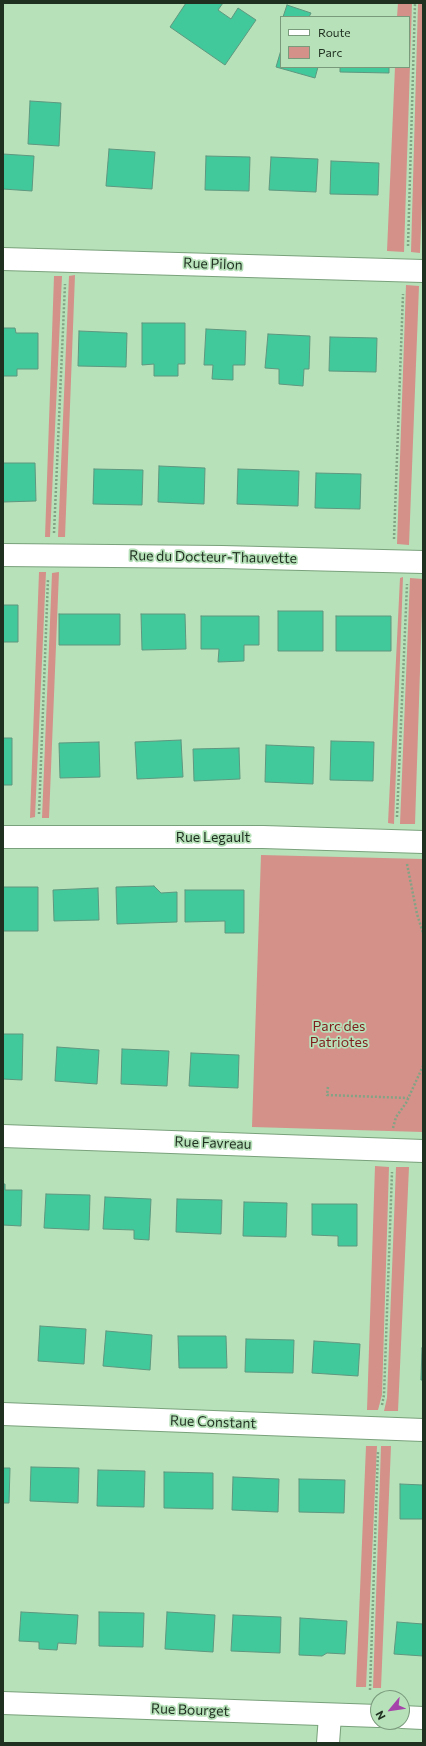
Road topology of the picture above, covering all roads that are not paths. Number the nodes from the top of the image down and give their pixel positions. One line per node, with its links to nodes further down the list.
1 (3, 259): 2 (street, Rue Pilon)
2 (423, 271)
3 (3, 555): 4 (street, Rue du Docteur-Thauvette)
4 (423, 562)
5 (3, 837): 6 (street, Rue Legault)
6 (423, 842)
7 (3, 1136): 8 (street, Rue Favreau)
8 (423, 1151)
9 (3, 1414): 10 (street, Rue Constant)
10 (423, 1430)
11 (3, 1703): 12 (street, Rue Bourget)
12 (330, 1716): 13 (street, Rue Bourget); 16 (street)
13 (370, 1716)
14 (410, 1717): 15 (street)
15 (423, 1718)
16 (328, 1743)

